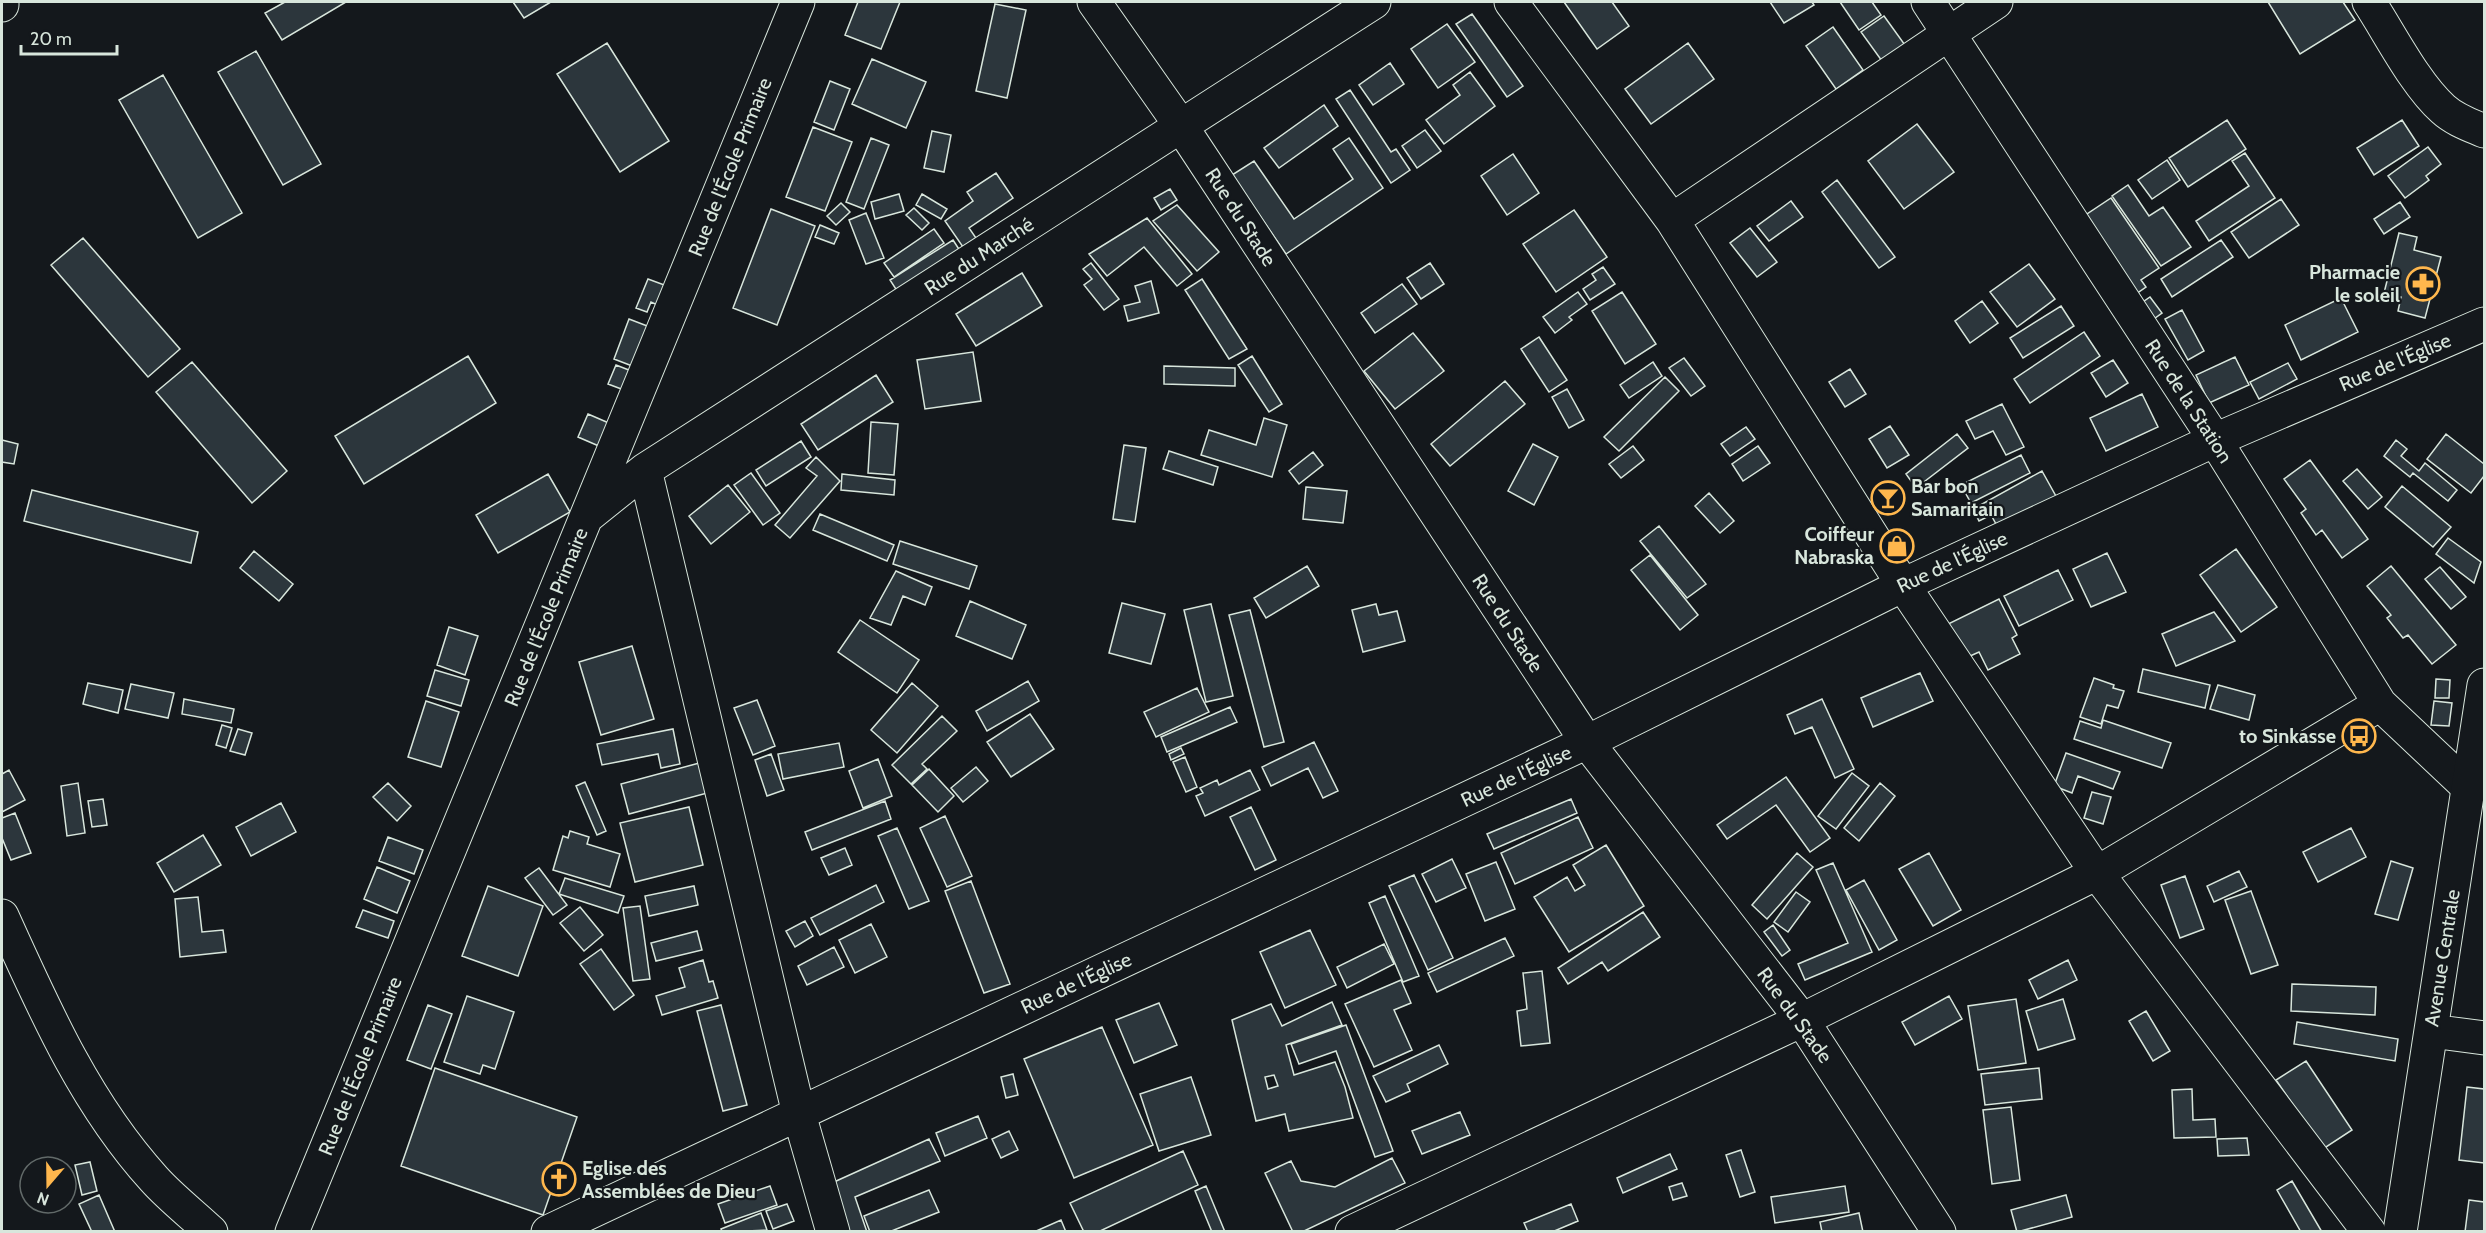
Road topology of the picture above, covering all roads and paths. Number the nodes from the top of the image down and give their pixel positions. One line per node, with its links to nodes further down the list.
1 (798, 2): 15 (street, Rue de l'École Primaire)
2 (1094, 2): 9 (street, Rue du Stade)
3 (1374, 2): 9 (street, Rue du Marché)
4 (1510, 2): 11 (street)
5 (1928, 2): 8 (street, Rue de la Station)
6 (1996, 2): 8 (street)
7 (2369, 2): 10 (street)
8 (1949, 34): 11 (street); 13 (street, Rue de la Station)
9 (1181, 126): 14 (street, Rue du Marché); 19 (street, Rue du Stade)
10 (2484, 131)
11 (1672, 220): 16 (street)
12 (2484, 324): 13 (street, Rue de l'Église)
13 (2215, 440): 16 (street, Rue de l'Église); 18 (street, Rue de la Station)
14 (645, 470): 15 (street, Rue du Marché); 26 (street)
15 (587, 517): 28 (street, Rue de l'École Primaire)
16 (1903, 585): 19 (street, Rue de l'Église); 21 (street)
17 (2484, 685): 20 (street, Avenue Centrale)
18 (2380, 704): 20 (street, Rue de la Station); 21 (street)
19 (1587, 742): 23 (street, Rue du Stade); 26 (street, Rue de l'Église)
20 (2468, 787): 24 (street, Avenue Centrale)
21 (2097, 873): 23 (street); 33 (street)
22 (2, 916): 27 (street)
23 (1802, 1020): 31 (street); 32 (street, Rue du Stade)
24 (2430, 1031): 25 (street); 34 (street, Avenue Centrale)
25 (2484, 1038)
26 (800, 1114): 29 (street, Rue de l'Église); 30 (street)
27 (211, 1232)
28 (292, 1232)
29 (548, 1232)
30 (833, 1232)
31 (1352, 1232)
32 (1939, 1232)
33 (2369, 1232)
34 (2400, 1232)

